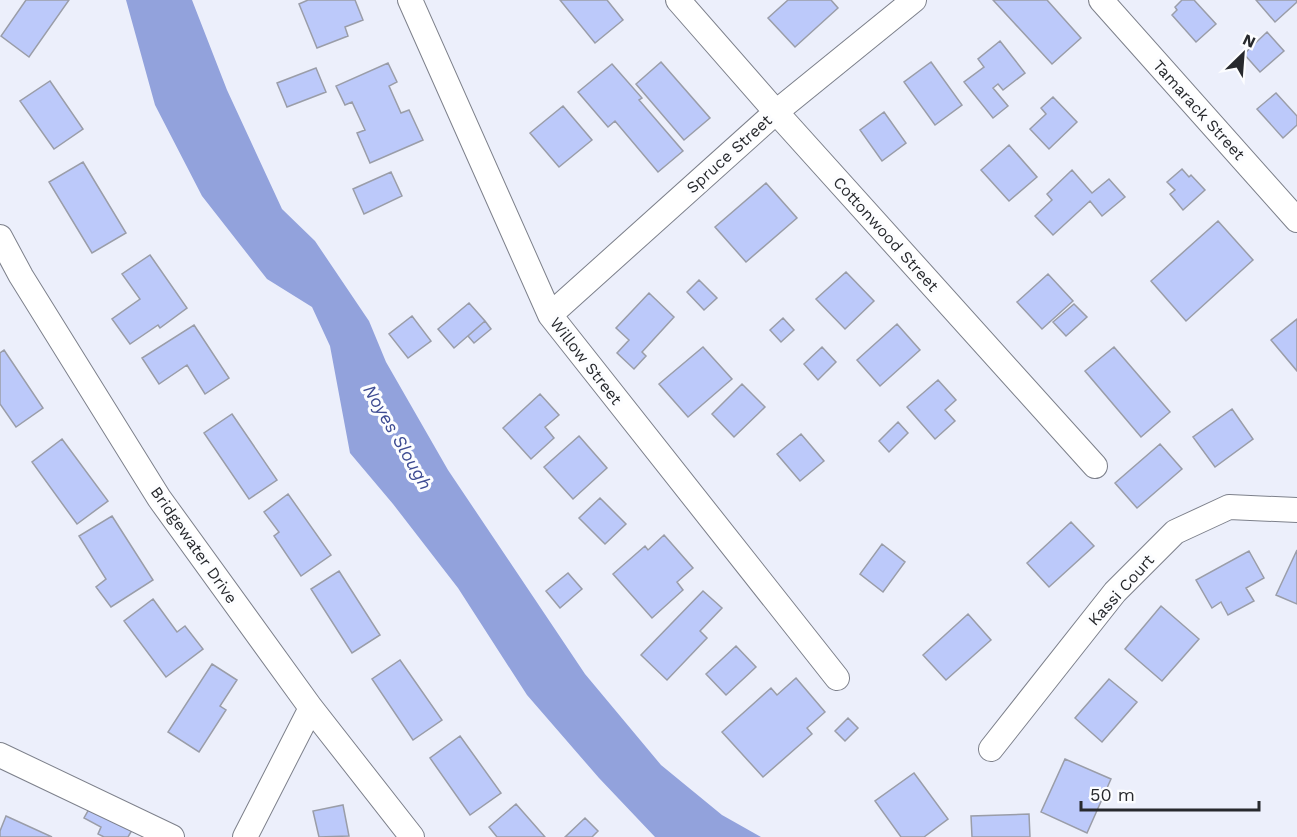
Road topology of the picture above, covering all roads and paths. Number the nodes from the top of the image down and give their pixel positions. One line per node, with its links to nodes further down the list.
1 (410, 0): 8 (street, Willow Street)
2 (678, 0): 5 (street, Cottonwood Street)
3 (914, 0): 5 (street, Spruce Street)
4 (1101, 0): 6 (street, Tamarack Street)
5 (776, 112): 8 (street, Spruce Street); 9 (street, Cottonwood Street)
6 (1297, 220)
7 (0, 237): 12 (street, Bridgewater Drive)
8 (550, 315): 11 (street, Willow Street)
9 (1095, 466)
10 (1297, 510): 13 (street, Kassi Court)
11 (837, 678)
12 (311, 708): 16 (street); 17 (street, Bridgewater Drive)
13 (991, 749)
14 (0, 755): 15 (street)
15 (172, 837)
16 (245, 837)
17 (412, 837)

